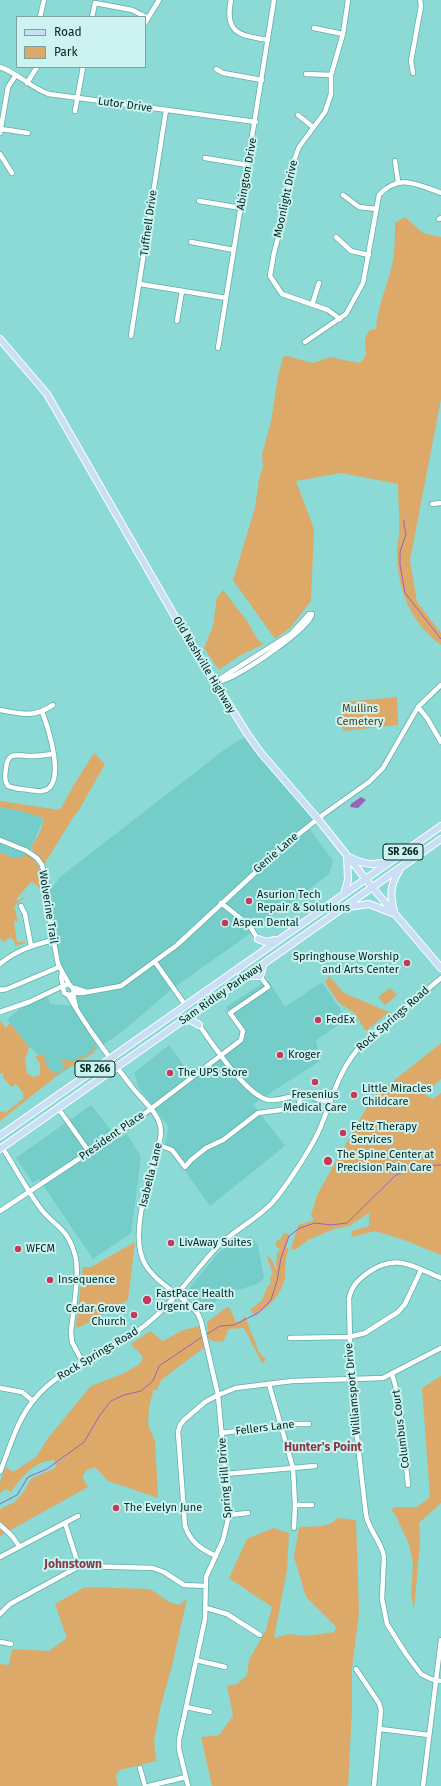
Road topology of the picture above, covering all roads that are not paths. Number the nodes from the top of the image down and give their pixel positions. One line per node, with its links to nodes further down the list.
1 (44, 0): 7 (street)
2 (159, 0): 10 (street)
3 (231, 0): 14 (street)
4 (274, 0): 14 (street, Abington Drive)
5 (348, 0): 13 (street, Moonlight Drive)
6 (420, 0): 19 (street)
7 (40, 16)
8 (92, 16): 9 (street)
9 (144, 16)
10 (148, 18): 11 (street)
11 (146, 21)
12 (314, 28): 13 (street)
13 (343, 34): 22 (street, Moonlight Drive)
14 (268, 40): 23 (street, Abington Drive)
15 (0, 67): 21 (street, Lutor Drive)
16 (36, 68): 24 (street)
17 (83, 68): 25 (street)
18 (216, 69): 23 (street)
19 (413, 73)
20 (306, 74): 22 (street)
21 (16, 75): 24 (street, Lutor Drive); 31 (street)
22 (331, 75): 30 (street, Moonlight Drive)
23 (262, 80): 29 (street, Abington Drive)
24 (27, 82): 25 (street, Lutor Drive)
25 (77, 98): 26 (street, Lutor Drive); 27 (street)
26 (166, 110): 29 (street, Lutor Drive); 48 (street, Tuffnell Drive)
27 (75, 111)
28 (298, 115): 30 (street)
29 (256, 122): 36 (street, Abington Drive)
30 (313, 127): 52 (street, Moonlight Drive)
31 (0, 131): 32 (street)
32 (28, 133)
33 (0, 154): 37 (street)
34 (205, 158): 36 (street)
35 (395, 161): 38 (street)
36 (248, 165): 42 (street, Abington Drive)
37 (12, 174)
38 (398, 181): 39 (street); 43 (street)
39 (441, 193)
40 (343, 195): 43 (street)
41 (198, 201): 42 (street)
42 (241, 208): 46 (street, Abington Drive)
43 (376, 208): 47 (street)
44 (336, 237): 47 (street)
45 (191, 242): 46 (street)
46 (234, 250): 51 (street, Abington Drive)
47 (368, 255): 53 (street)
48 (140, 284): 50 (street); 55 (street, Tuffnell Drive)
49 (320, 284): 52 (street)
50 (182, 291): 51 (street); 54 (street)
51 (226, 298): 58 (street, Abington Drive)
52 (312, 305): 53 (street, Moonlight Drive)
53 (340, 319): 57 (street)
54 (177, 321)
55 (131, 336)
56 (0, 339): 70 (main road, Old Nashville Highway)
57 (305, 342)
58 (218, 348)
59 (441, 503): 60 (street)
60 (432, 504)
61 (312, 614): 62 (street)
62 (221, 681)
63 (441, 685): 65 (street, Genie Lane)
64 (53, 705): 67 (street)
65 (418, 707): 68 (street); 70 (street, Genie Lane)
66 (0, 710): 67 (street)
67 (42, 712): 69 (street)
68 (441, 742)
69 (53, 754): 69 (street)
70 (318, 819): 74 (main road, Old Nashville Highway); 80 (street, Genie Lane)
71 (441, 826): 75 (main road, Sam Ridley Parkway / SR 266)
72 (441, 839): 76 (main road, Sam Ridley Parkway / SR 266)
73 (0, 840): 86 (street, Wolverine Trail)
74 (346, 855): 75 (main road); 77 (main road, Old Nashville Highway); 79 (main road)
75 (391, 861): 77 (main road, Sam Ridley Parkway / SR 266)
76 (401, 867): 78 (main road, Sam Ridley Parkway / SR 266); 83 (main road)
77 (366, 879): 78 (main road, Old Nashville Highway); 79 (main road, Sam Ridley Parkway / SR 266)
78 (372, 888): 82 (main road, Sam Ridley Parkway / SR 266); 83 (main road, Old Nashville Highway)
79 (344, 895): 84 (main road, Sam Ridley Parkway / SR 266)
80 (221, 903): 85 (street); 89 (street, Genie Lane)
81 (21, 906): 87 (street)
82 (342, 908): 83 (main road); 90 (main road, Sam Ridley Parkway / SR 266)
83 (395, 915): 93 (main road, Old Nashville Highway)
84 (288, 934): 85 (main road); 88 (main road, Sam Ridley Parkway / SR 266)
85 (258, 939): 88 (main road)
86 (53, 940): 87 (street); 92 (street, Wolverine Trail)
87 (30, 946): 91 (street)
88 (258, 954): 103 (main road, Sam Ridley Parkway / SR 266)
89 (155, 962): 102 (street, Genie Lane); 103 (street)
90 (265, 963): 95 (main road, Sam Ridley Parkway / SR 266); 96 (main road)
91 (0, 964)
92 (59, 967): 94 (street, Wolverine Trail); 100 (street)
93 (441, 968)
94 (62, 973): 98 (street, Wolverine Trail); 99 (street, Wolverine Trail)
95 (246, 976): 96 (main road); 104 (main road, Sam Ridley Parkway / SR 266)
96 (260, 976): 108 (street)
97 (441, 978): 112 (street, Rock Springs Road)
98 (69, 984): 99 (street, Genie Lane); 102 (street, Wolverine Trail)
99 (63, 986): 101 (street, Genie Lane); 102 (street, Wolverine Trail)
100 (0, 989)
101 (50, 992): 102 (street, Genie Lane); 105 (street, Genie Lane)
102 (70, 993): 109 (street)
103 (186, 1006): 109 (main road, Sam Ridley Parkway / SR 266)
104 (202, 1007): 106 (main road, Sam Ridley Parkway / SR 266); 107 (main road)
105 (0, 1012)
106 (181, 1022): 107 (main road); 110 (main road, Sam Ridley Parkway / SR 266)
107 (199, 1026): 108 (street)
108 (220, 1055): 111 (street); 114 (street, President Place)
109 (110, 1058): 110 (street, Isabella Lane); 115 (main road, Sam Ridley Parkway / SR 266)
110 (117, 1067): 113 (main road, Sam Ridley Parkway / SR 266); 114 (street, Isabella Lane)
111 (300, 1096): 112 (street); 116 (street)
112 (329, 1103): 123 (street, Rock Springs Road)
113 (58, 1108): 117 (main road, Sam Ridley Parkway / SR 266); 118 (street)
114 (151, 1109): 116 (street, Isabella Lane); 118 (street, President Place)
115 (0, 1136)
116 (158, 1145): 123 (street, Isabella Lane)
117 (1, 1148): 119 (street)
118 (90, 1153): 119 (street, President Place)
119 (30, 1192): 120 (street, President Place); 127 (street)
120 (0, 1210)
121 (421, 1270): 122 (street, Williamsport Drive); 124 (street); 124 (street, Williamsport Drive)
122 (441, 1278)
123 (177, 1294): 127 (street, Rock Springs Road); 132 (street, Spring Hill Drive)
124 (349, 1337): 125 (street); 129 (street, Williamsport Drive)
125 (290, 1338)
126 (441, 1348): 128 (street)
127 (83, 1363): 133 (street, Rock Springs Road)
128 (392, 1374): 129 (street); 141 (street, Columbus Court)
129 (351, 1379): 130 (street); 164 (street, Williamsport Drive)
130 (269, 1384): 132 (street); 135 (street)
131 (0, 1388): 133 (street)
132 (218, 1395): 136 (street, Spring Hill Drive); 151 (street)
133 (33, 1401): 139 (street, Rock Springs Road)
134 (309, 1424): 135 (street, Fellers Lane)
135 (281, 1426): 136 (street, Fellers Lane); 138 (street)
136 (221, 1433): 140 (street, Spring Hill Drive)
137 (314, 1466): 138 (street)
138 (293, 1468): 140 (street); 142 (street)
139 (0, 1472)
140 (225, 1474): 145 (street, Spring Hill Drive)
141 (408, 1485)
142 (295, 1505): 143 (street); 149 (street)
143 (312, 1505)
144 (248, 1513): 145 (street)
145 (229, 1515): 151 (street, Spring Hill Drive)
146 (78, 1516): 147 (street)
147 (65, 1523): 150 (street); 153 (street)
148 (0, 1525): 150 (street)
149 (294, 1528)
150 (19, 1546): 152 (street)
151 (216, 1556): 154 (street, Spring Hill Drive)
152 (0, 1557)
153 (80, 1567): 154 (street); 156 (street)
154 (206, 1586): 155 (street, Spring Hill Drive)
155 (206, 1608): 157 (street); 161 (street, Spring Hill Drive)
156 (0, 1614)
157 (260, 1635)
158 (441, 1640): 164 (street)
159 (0, 1642): 160 (street)
160 (11, 1644)
161 (196, 1660): 162 (street); 165 (street, Spring Hill Drive)
162 (225, 1667)
163 (356, 1668): 167 (street)
164 (439, 1680): 168 (street)
165 (186, 1707): 166 (street); 170 (street, Spring Hill Drive)
166 (210, 1712)
167 (380, 1728): 168 (street); 174 (street)
168 (429, 1734): 175 (street)
169 (140, 1768): 171 (street)
170 (186, 1777): 172 (street); 173 (street, Spring Hill Drive)
171 (145, 1786)
172 (149, 1786)
173 (188, 1786)
174 (374, 1786)
175 (423, 1786)

